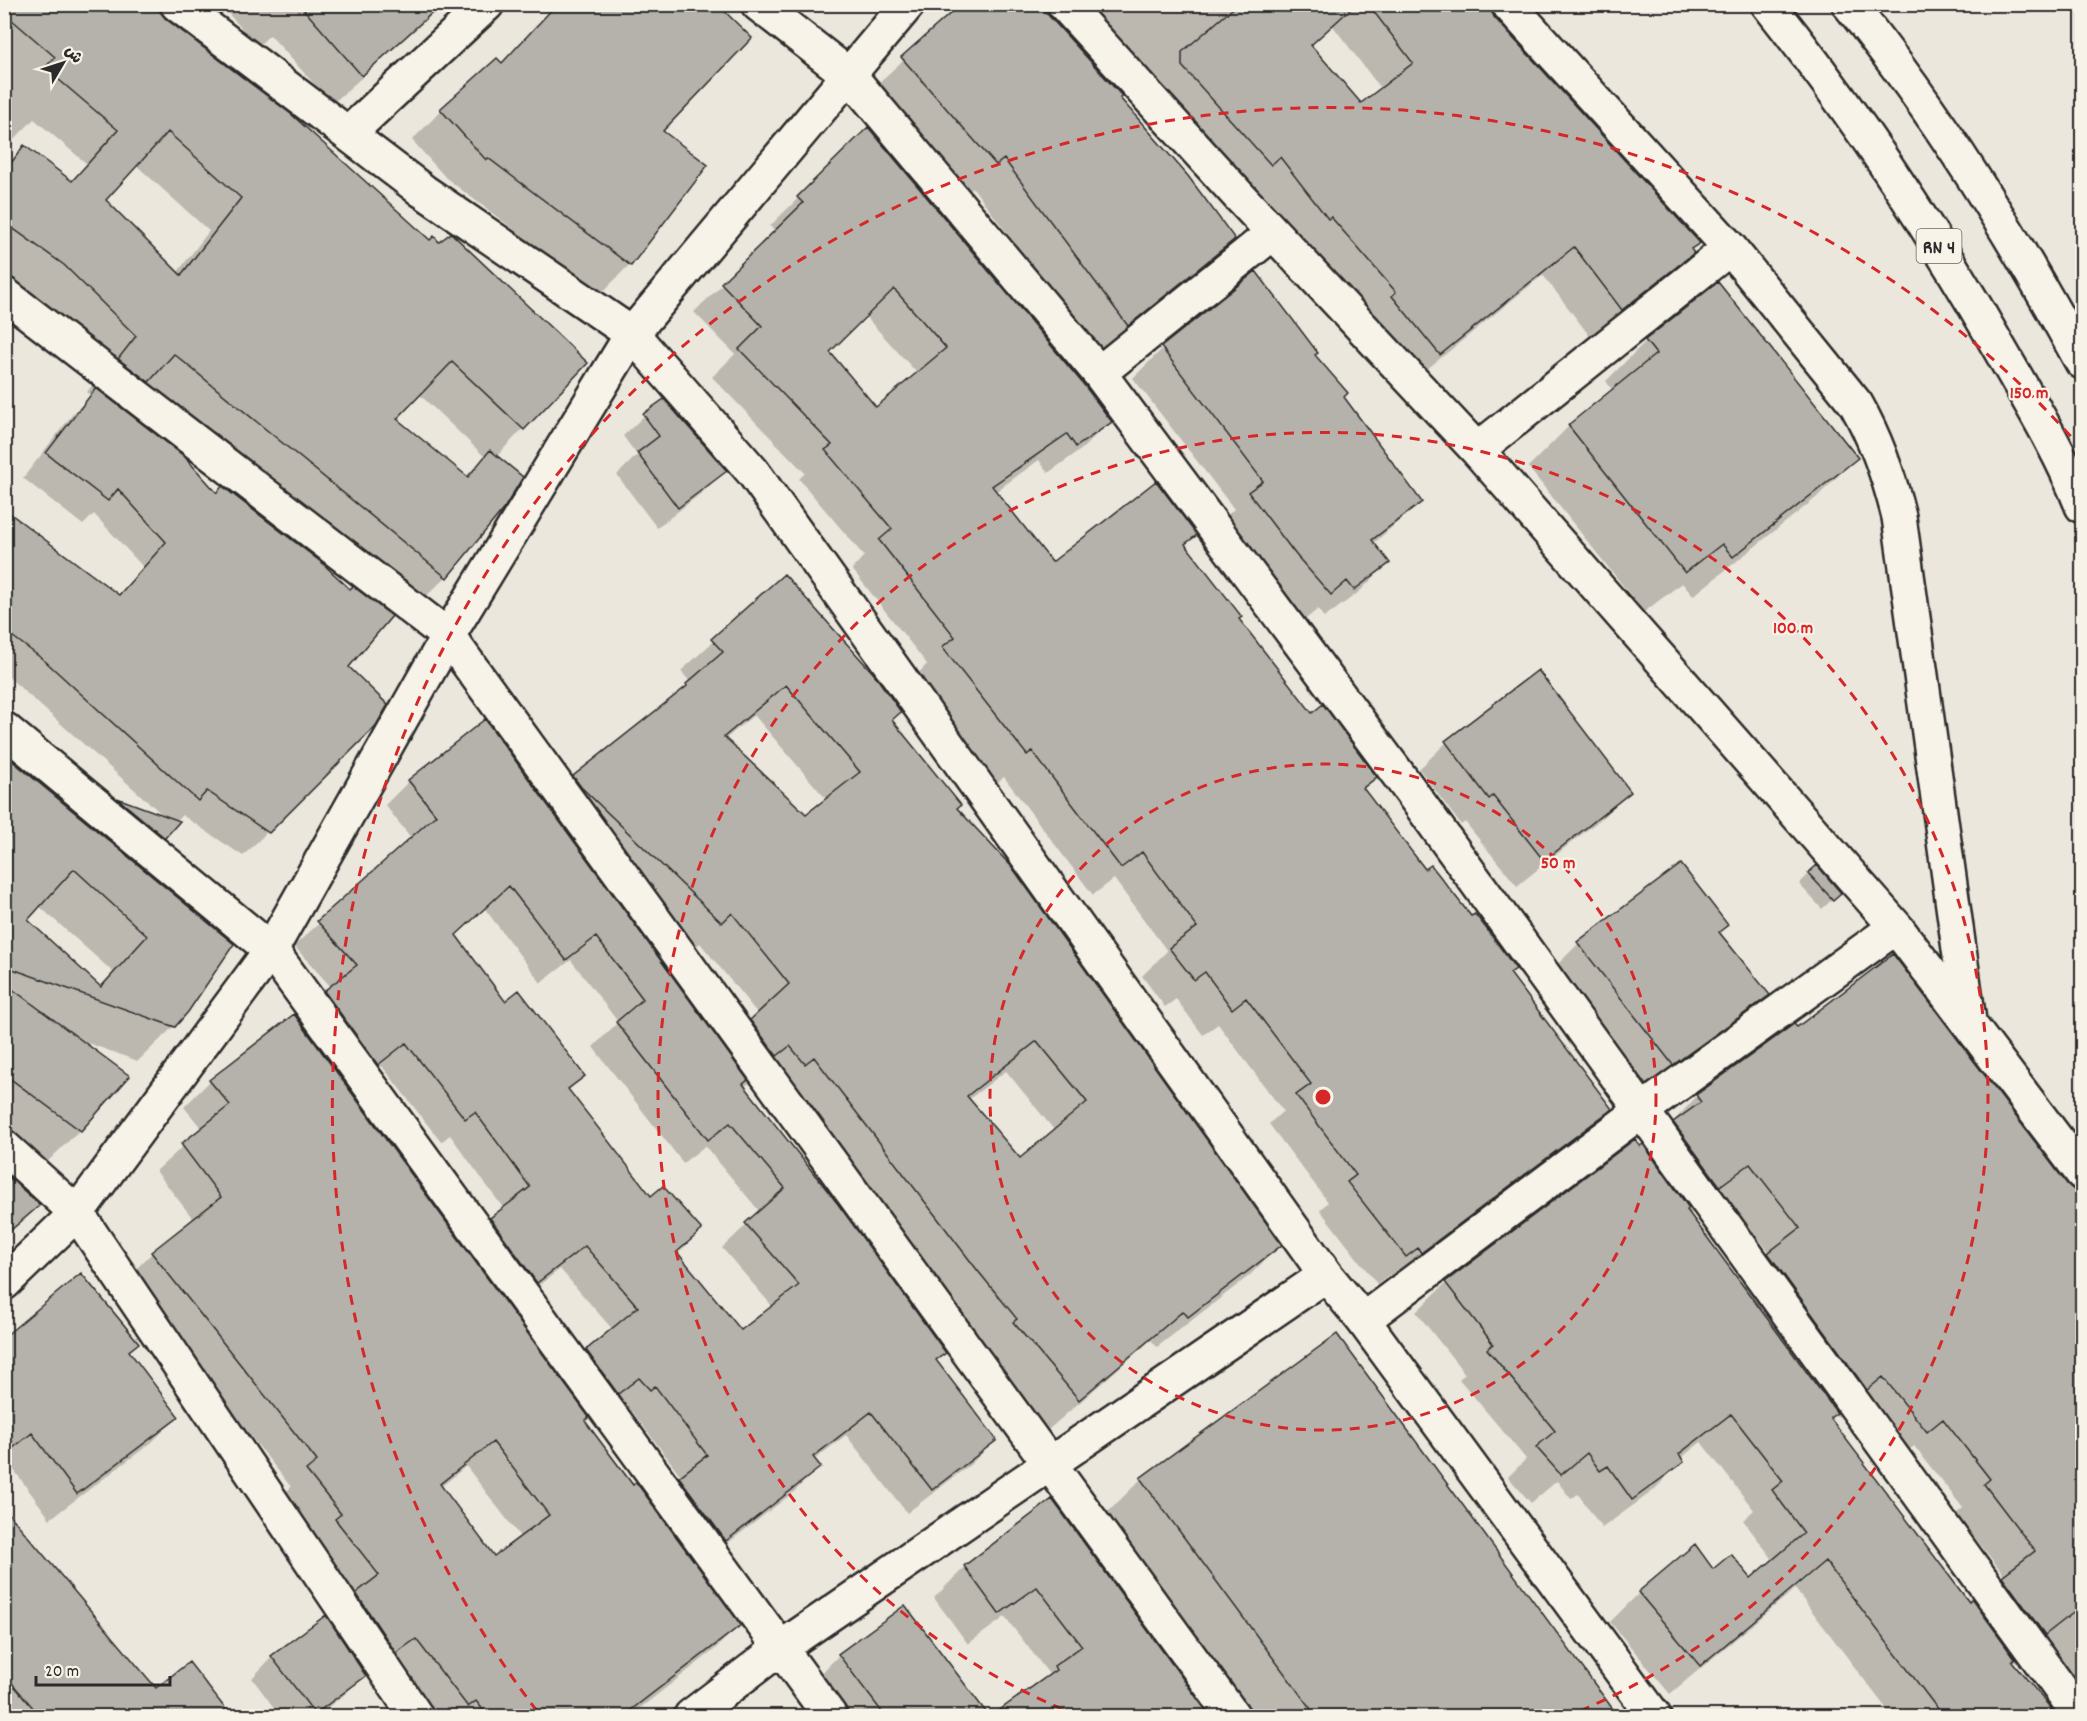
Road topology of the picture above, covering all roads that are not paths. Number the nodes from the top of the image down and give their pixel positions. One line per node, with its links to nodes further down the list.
1 (177, 4): 10 (street)
2 (487, 4): 10 (street)
3 (758, 4): 9 (street)
4 (908, 4): 9 (street)
5 (1064, 4): 11 (street)
6 (1508, 4): 12 (street)
7 (1768, 4): 18 (street, RN 4)
8 (1849, 4): 15 (street)
9 (850, 76): 14 (street); 16 (street)
10 (348, 134): 14 (street)
11 (1273, 233): 16 (street); 17 (street)
12 (1730, 249): 17 (street); 23 (street)
13 (4, 294): 19 (street)
14 (632, 334): 19 (street); 28 (street)
15 (2082, 362)
16 (1099, 373): 24 (street)
17 (1477, 450): 21 (street)
18 (2082, 506)
19 (448, 636): 22 (street); 31 (street)
20 (4, 729): 22 (street)
21 (1896, 927): 23 (street); 24 (street)
22 (271, 950): 27 (street); 32 (street)
23 (1969, 1023): 26 (street)
24 (1641, 1111): 30 (street); 38 (street)
25 (4, 1147): 27 (street)
26 (2082, 1173)
27 (77, 1213): 29 (street); 33 (street)
28 (1326, 1275): 30 (street); 31 (street)
29 (4, 1283)
30 (1363, 1320): 37 (street)
31 (1051, 1464): 32 (street); 36 (street)
32 (778, 1649): 34 (street); 35 (street)
33 (416, 1716)
34 (691, 1716)
35 (830, 1716)
36 (1233, 1716)
37 (1654, 1716)
38 (2080, 1716)

